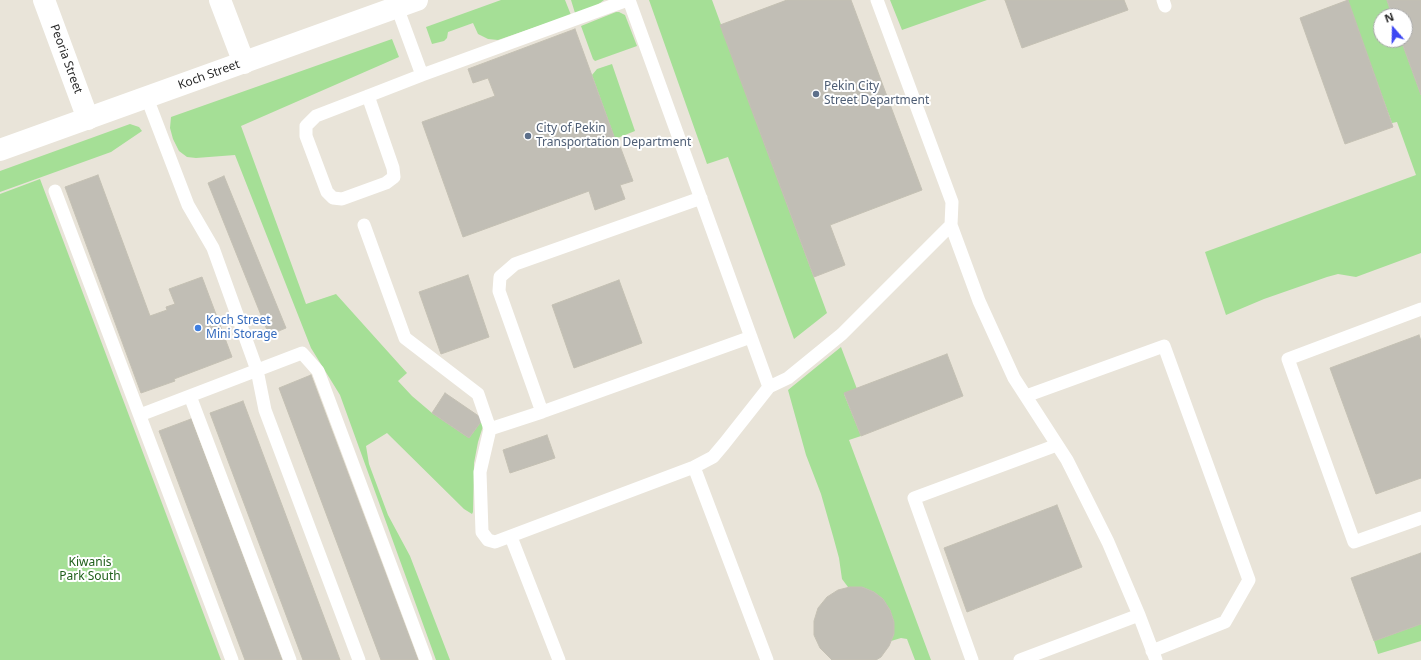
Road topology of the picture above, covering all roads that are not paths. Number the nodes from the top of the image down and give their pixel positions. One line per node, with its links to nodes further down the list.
1 (44, 0): 11 (street, Peoria Street)
2 (220, 0): 7 (street)
3 (418, 0): 6 (street, Koch Street)
4 (629, 0): 8 (lane); 14 (lane)
5 (877, 0): 16 (lane)
6 (397, 7): 7 (street, Koch Street); 8 (lane)
7 (244, 63): 10 (street, Koch Street)
8 (422, 74): 9 (lane)
9 (368, 96): 9 (lane)
10 (147, 98): 11 (street, Koch Street); 19 (lane)
11 (88, 119): 12 (street, Koch Street)
12 (0, 150)
13 (55, 191): 24 (lane)
14 (701, 198): 18 (lane); 23 (lane)
15 (364, 225): 25 (lane)
16 (951, 225): 20 (lane); 22 (lane)
17 (1421, 309): 28 (lane)
18 (751, 338): 20 (lane); 23 (lane)
19 (257, 370): 21 (lane); 34 (lane); 35 (lane)
20 (769, 387): 27 (lane)
21 (190, 396): 24 (lane); 33 (lane)
22 (1026, 396): 26 (lane); 31 (lane)
23 (542, 412): 25 (lane)
24 (140, 415): 32 (lane)
25 (490, 429): 29 (lane)
26 (1057, 445): 30 (lane); 38 (lane)
27 (694, 467): 29 (lane); 37 (lane)
28 (1421, 518)
29 (511, 537): 36 (lane)
30 (1139, 615): 31 (lane); 39 (lane)
31 (1154, 655)
32 (232, 660)
33 (290, 660)
34 (359, 660)
35 (426, 660)
36 (559, 660)
37 (767, 660)
38 (972, 660)
39 (1020, 660)

